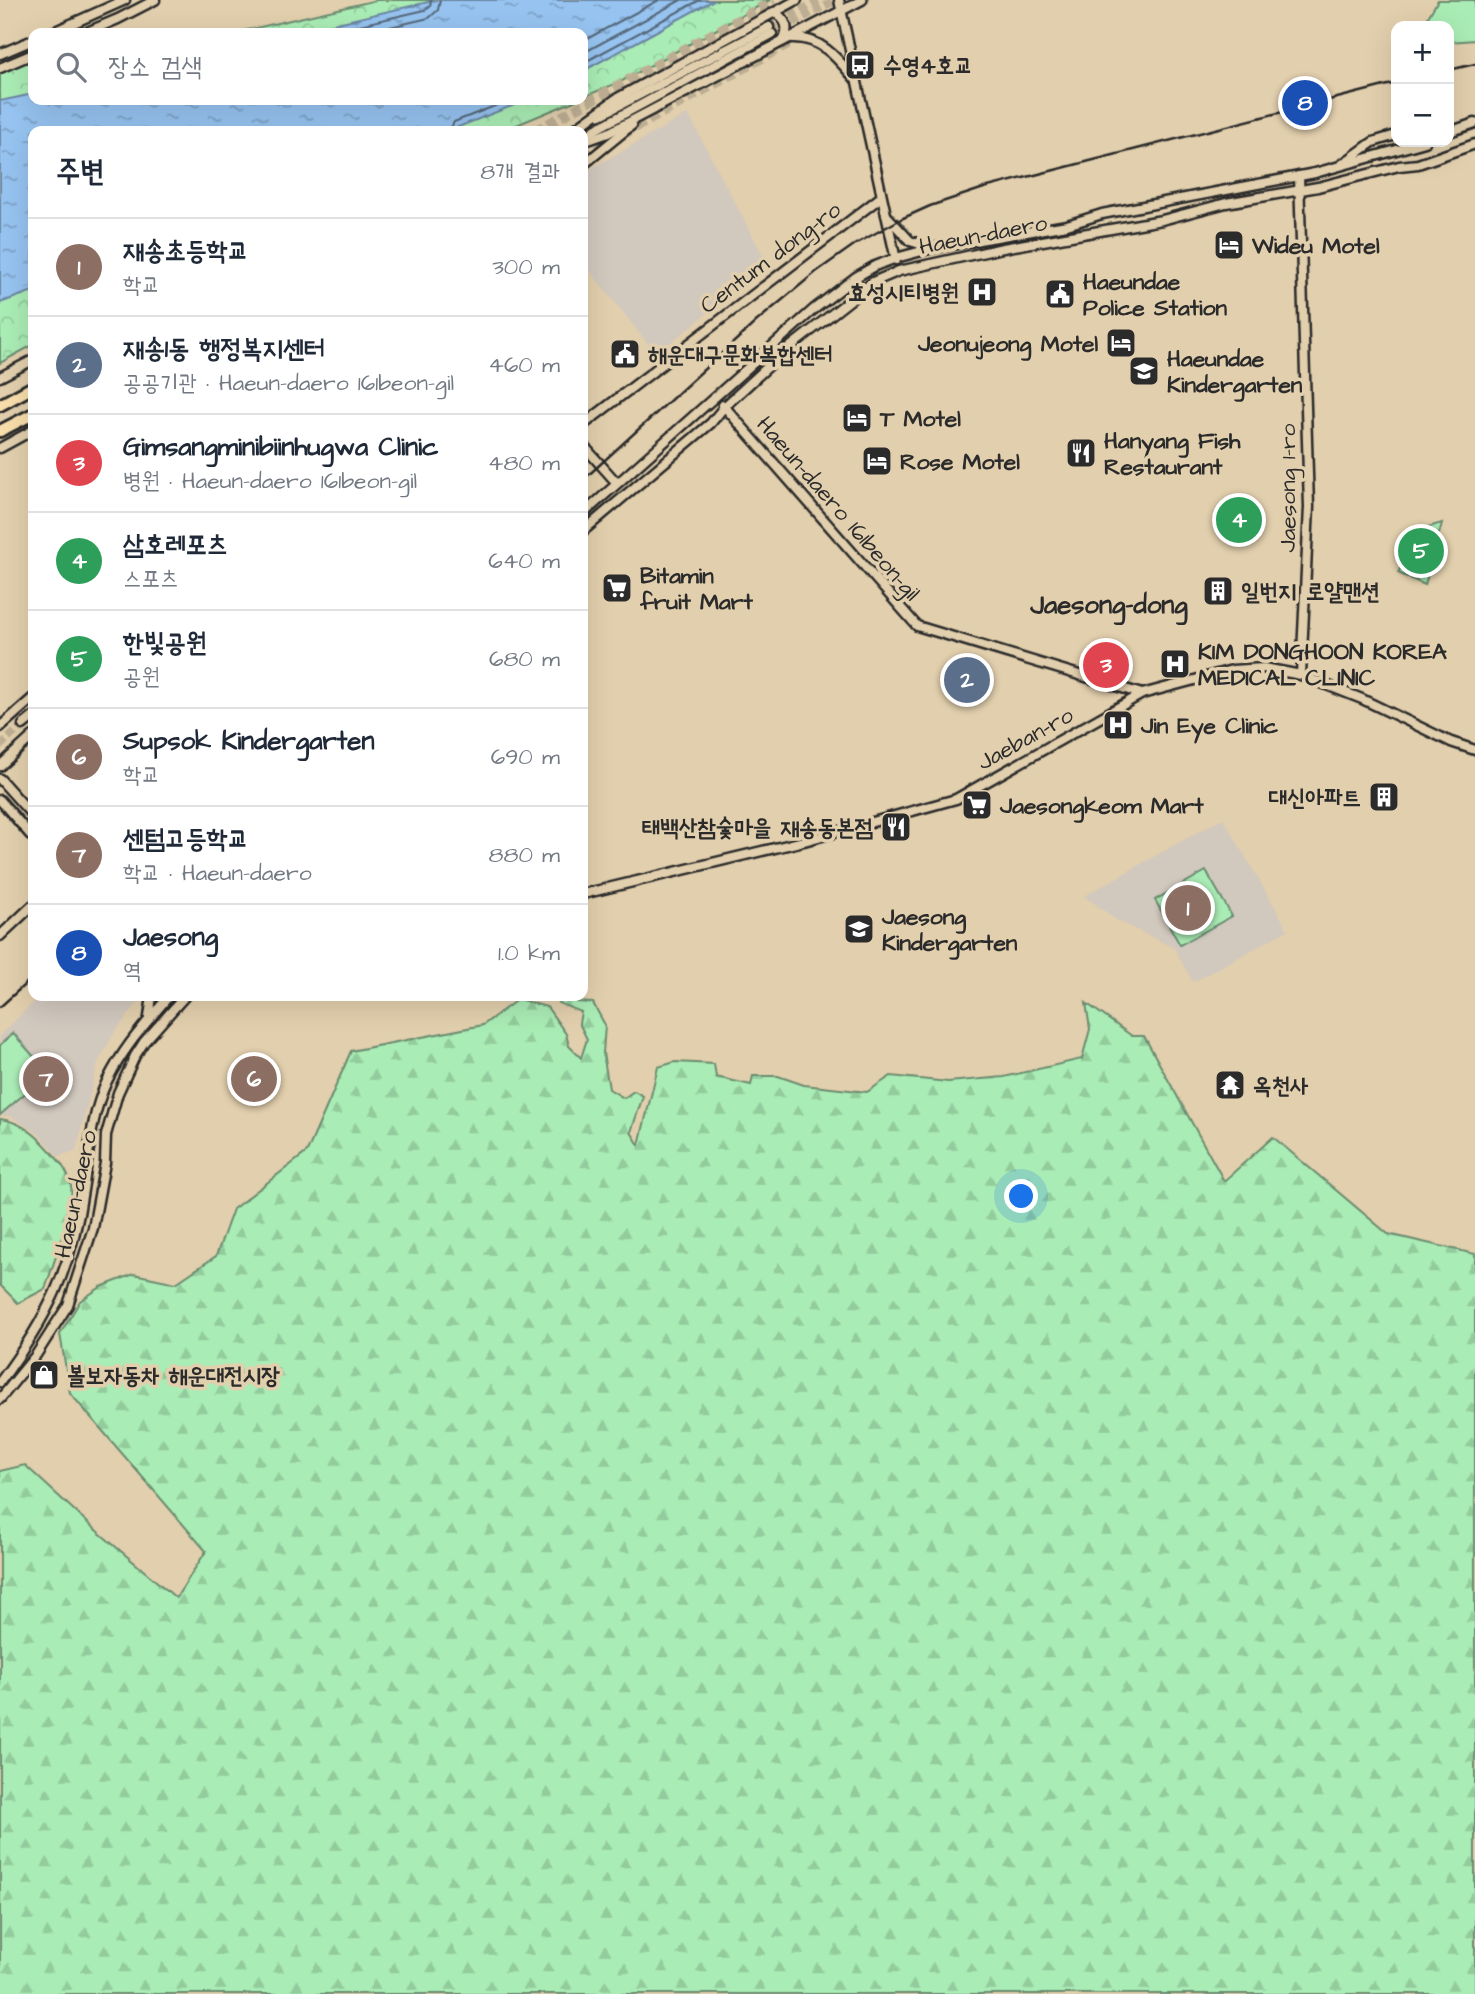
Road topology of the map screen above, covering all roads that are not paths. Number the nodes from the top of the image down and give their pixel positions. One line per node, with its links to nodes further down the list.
1 (125, 0): 8 (main road)
2 (155, 0): 9 (main road)
3 (797, 0): 6 (main road)
4 (839, 0): 7 (main road)
5 (862, 0): 7 (main road)
6 (774, 12): 10 (main road); 18 (main road)
7 (841, 12): 10 (main road); 15 (main road)
8 (62, 28)
9 (97, 28)
10 (785, 40): 15 (main road); 16 (main road)
11 (28, 42): 12 (main road)
12 (0, 54)
13 (28, 56): 14 (main road)
14 (0, 68)
15 (856, 80): 30 (main road)
16 (648, 113): 23 (main road); 26 (main road)
17 (1475, 123): 20 (main road)
18 (579, 126)
19 (582, 126): 21 (main road)
20 (1454, 130)
21 (588, 136)
22 (1391, 137): 27 (main road)
23 (588, 139)
24 (1475, 144): 29 (main road, Haeun-daero)
25 (1409, 147): 27 (main road, Haeun-daero)
26 (588, 160)
27 (1336, 168): 28 (main road, Haeun-daero)
28 (1299, 176): 29 (main road, Jaesong 1-ro); 32 (main road, Haeun-daero)
29 (1301, 189): 34 (main road, Haeun-daero); 50 (main road, Jaesong 1-ro)
30 (881, 197): 31 (main road); 42 (main road, Centum dong-ro)
31 (884, 213): 32 (main road); 33 (main road)
32 (933, 248): 33 (main road, Haeun-daero)
33 (896, 258): 34 (main road); 38 (main road, Haeun-daero)
34 (898, 271): 40 (main road, Haeun-daero)
35 (28, 363): 36 (main road)
36 (0, 377)
37 (28, 390): 39 (highway)
38 (716, 398): 40 (main road, Haeun-daero 161beon-gil); 47 (main road, Haeun-daero)
39 (0, 405)
40 (724, 407): 49 (main road, Haeun-daero); 51 (main road, Haeun-daero 161beon-gil)
41 (28, 417): 43 (highway)
42 (588, 421)
43 (0, 431)
44 (28, 433): 45 (main road)
45 (0, 448)
46 (588, 451): 47 (main road)
47 (616, 482): 48 (main road, Haeun-daero)
48 (588, 508)
49 (588, 527)
50 (1301, 675): 51 (main road, Jaeban-ro); 57 (main road, Jaeban-ro)
51 (1142, 694): 63 (main road, Jaeban-ro)
52 (28, 702): 55 (main road)
53 (28, 722): 54 (main road)
54 (23, 726)
55 (0, 727)
56 (28, 741): 58 (main road)
57 (1475, 750)
58 (0, 766)
59 (0, 779): 61 (main road)
60 (0, 800): 62 (main road)
61 (28, 810)
62 (28, 832)
63 (588, 893)
64 (28, 910): 65 (main road)
65 (0, 936)
66 (151, 1001): 69 (main road)
67 (164, 1001): 69 (main road, Haeun-daero)
68 (178, 1001): 71 (main road, Haeun-daero)
69 (148, 1019): 70 (main road, Haeun-daero)
70 (0, 1382)
71 (0, 1399)

